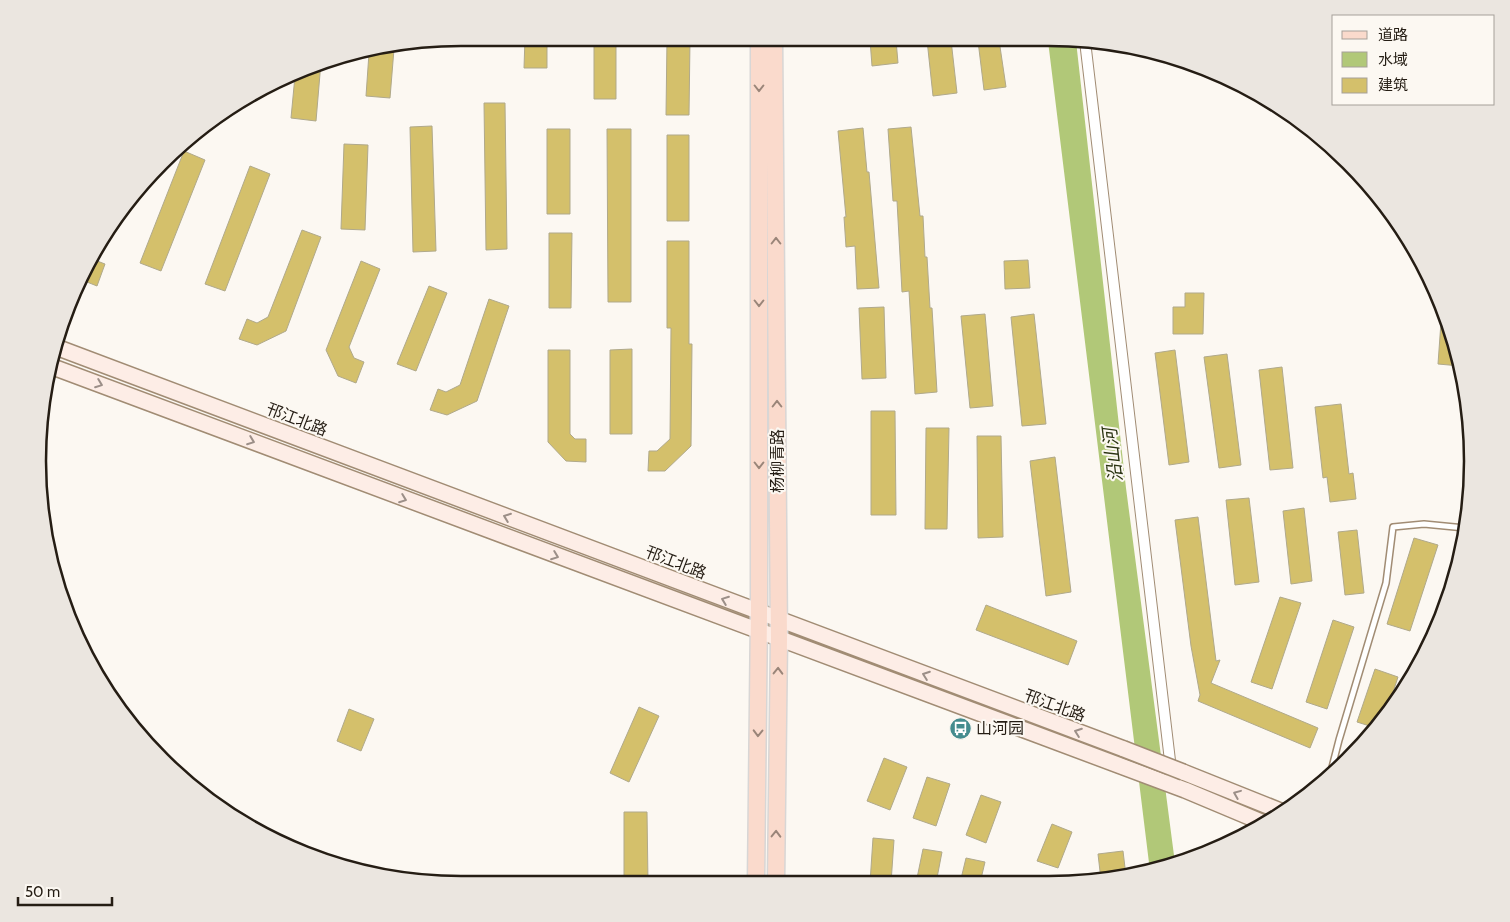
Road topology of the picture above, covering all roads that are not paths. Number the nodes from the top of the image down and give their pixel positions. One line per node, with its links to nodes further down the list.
1 (759, 46): 7 (main road, 杨柳青路, one-way to 7)
2 (774, 46): 8 (main road, 杨柳青路, one-way to 2)
3 (1086, 48): 12 (street)
4 (62, 349): 7 (main road, 邗江北路, one-way to 4)
5 (57, 368): 9 (main road, one-way to 9)
6 (1458, 527): 11 (lane)
7 (759, 612): 8 (main road, 邗江北路); 9 (main road, 杨柳青路)
8 (778, 620): 10 (main road, 杨柳青路); 13 (main road, 邗江北路, one-way to 8, bridge)
9 (759, 632): 10 (main road); 15 (main road, 杨柳青路, one-way to 15)
10 (778, 639): 12 (main road); 16 (main road, 杨柳青路, one-way to 10)
11 (1333, 762)
12 (1179, 788): 14 (main road)
13 (1275, 809)
14 (1256, 820)
15 (756, 876)
16 (776, 876)

